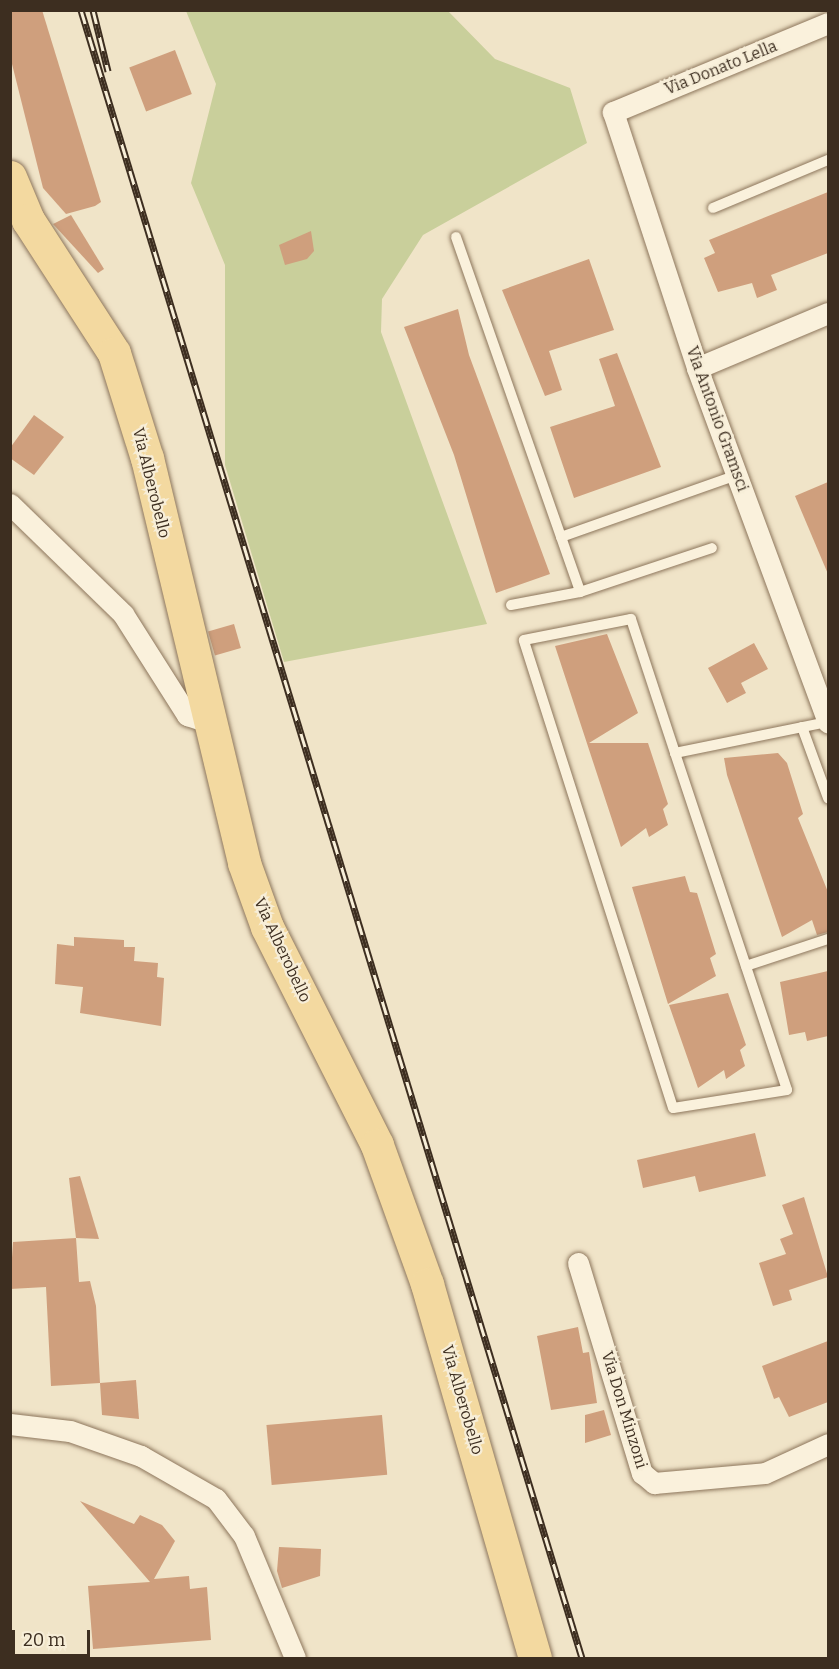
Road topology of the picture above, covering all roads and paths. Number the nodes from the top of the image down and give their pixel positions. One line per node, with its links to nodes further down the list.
1 (828, 23): 2 (street, Via Donato Lella)
2 (614, 112): 8 (street, Via Antonio Gramsci)
3 (828, 160): 5 (lane)
4 (10, 177): 15 (main road, Via Alberobello)
5 (713, 208)
6 (456, 237): 11 (lane)
7 (828, 313): 8 (street)
8 (698, 368): 9 (street, Via Antonio Gramsci)
9 (737, 476): 11 (lane); 16 (street, Via Antonio Gramsci)
10 (10, 504): 15 (street)
11 (561, 537): 13 (lane)
12 (712, 548): 13 (lane)
13 (580, 591): 14 (lane)
14 (511, 605)
15 (211, 723): 26 (main road, Via Alberobello)
16 (828, 723): 17 (lane)
17 (802, 728): 18 (lane); 19 (lane)
18 (675, 753): 21 (lane); 21 (lane)
19 (828, 798)
20 (828, 939): 21 (lane)
21 (746, 966)
22 (578, 1263): 24 (street, Via Don Minzoni)
23 (10, 1424): 25 (street)
24 (828, 1444)
25 (295, 1659)
26 (535, 1659)

